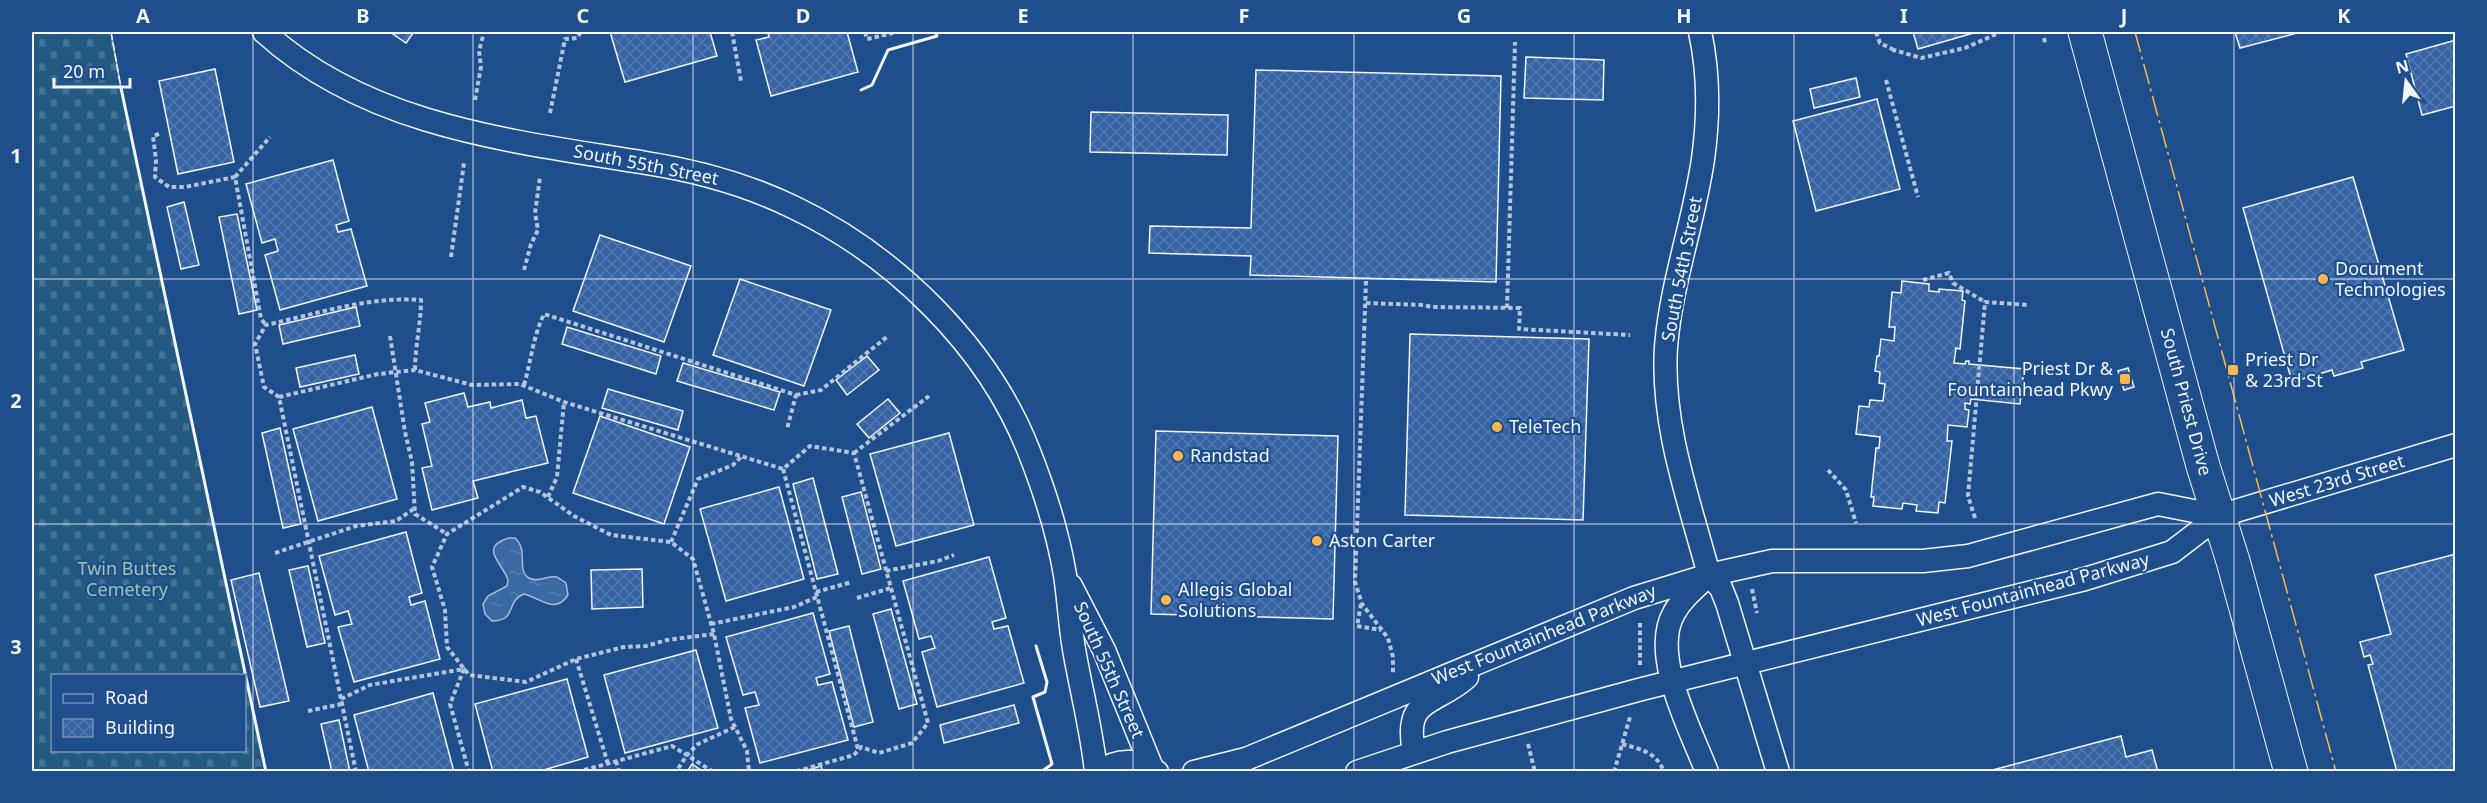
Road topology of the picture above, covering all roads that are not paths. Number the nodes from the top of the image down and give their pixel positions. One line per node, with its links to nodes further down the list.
1 (264, 32): 6 (street, South 55th Street)
2 (1700, 32): 7 (street, South 54th Street)
3 (2085, 32): 5 (main road, South Priest Drive)
4 (2456, 445): 5 (street, West 23rd Street)
5 (2219, 516): 7 (street, West Fountainhead Parkway); 9 (street, West Fountainhead Parkway); 18 (main road, South Priest Drive)
6 (1064, 572): 12 (street, South 55th Street); 13 (street, South 55th Street)
7 (1709, 574): 8 (street, West Fountainhead Parkway); 9 (street, South 54th Street); 10 (street)
8 (1493, 655): 11 (street); 14 (street, West Fountainhead Parkway)
9 (1744, 664): 10 (street, West Fountainhead Parkway); 17 (street)
10 (1672, 682): 11 (street, West Fountainhead Parkway); 16 (street)
11 (1414, 752): 15 (street, West Fountainhead Parkway)
12 (1154, 770): 13 (street)
13 (1097, 771)
14 (1194, 771)
15 (1357, 771)
16 (1707, 771)
17 (1778, 771)
18 (2291, 771)

